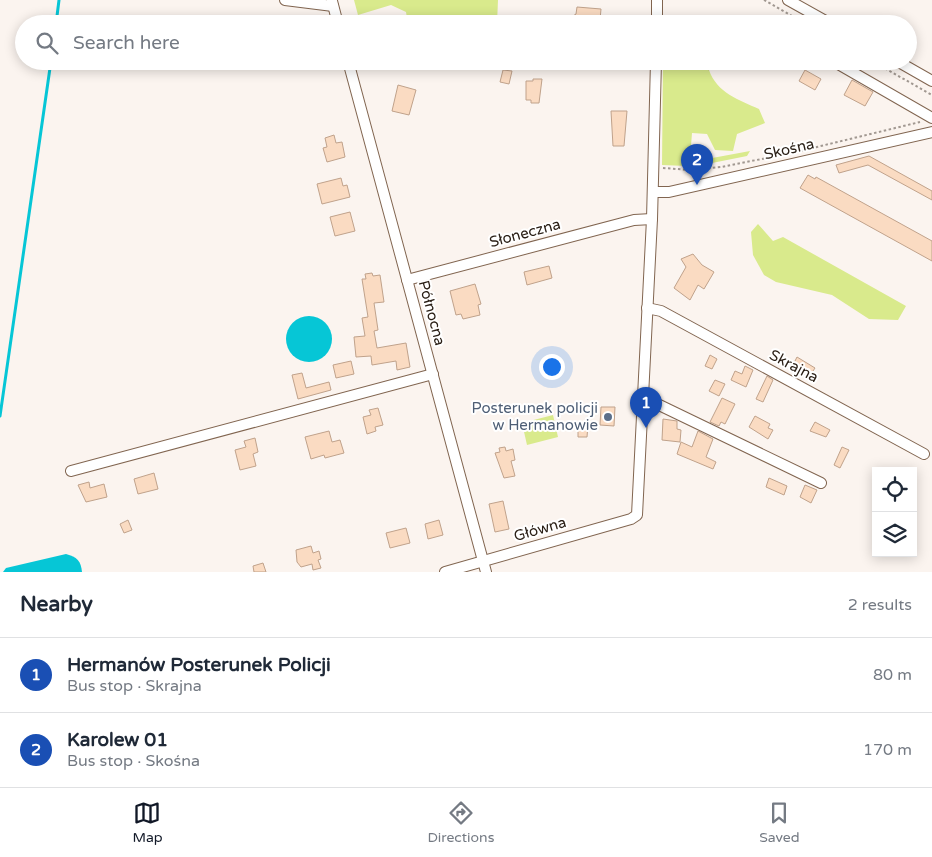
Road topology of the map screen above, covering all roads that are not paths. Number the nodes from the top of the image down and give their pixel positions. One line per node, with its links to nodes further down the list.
1 (285, 0): 4 (street)
2 (657, 0): 5 (street)
3 (788, 0): 6 (street)
4 (332, 3)
5 (657, 15)
6 (815, 15)
7 (350, 70): 16 (street, Północna)
8 (656, 70): 14 (street)
9 (848, 70): 12 (street)
10 (913, 70): 11 (street)
11 (932, 81)
12 (927, 119)
13 (932, 132): 14 (street, Skośna)
14 (652, 192): 15 (street)
15 (652, 219): 16 (street, Słoneczna); 17 (street)
16 (407, 280): 18 (street, Północna)
17 (647, 308): 19 (street); 20 (street, Skrajna)
18 (432, 374): 21 (street); 23 (street, Północna)
19 (643, 400): 22 (street); 23 (street, Główna)
20 (924, 454)
21 (71, 471)
22 (820, 483)
23 (483, 561): 24 (street, Główna); 25 (street, Północna)
24 (445, 572)
25 (486, 572)

